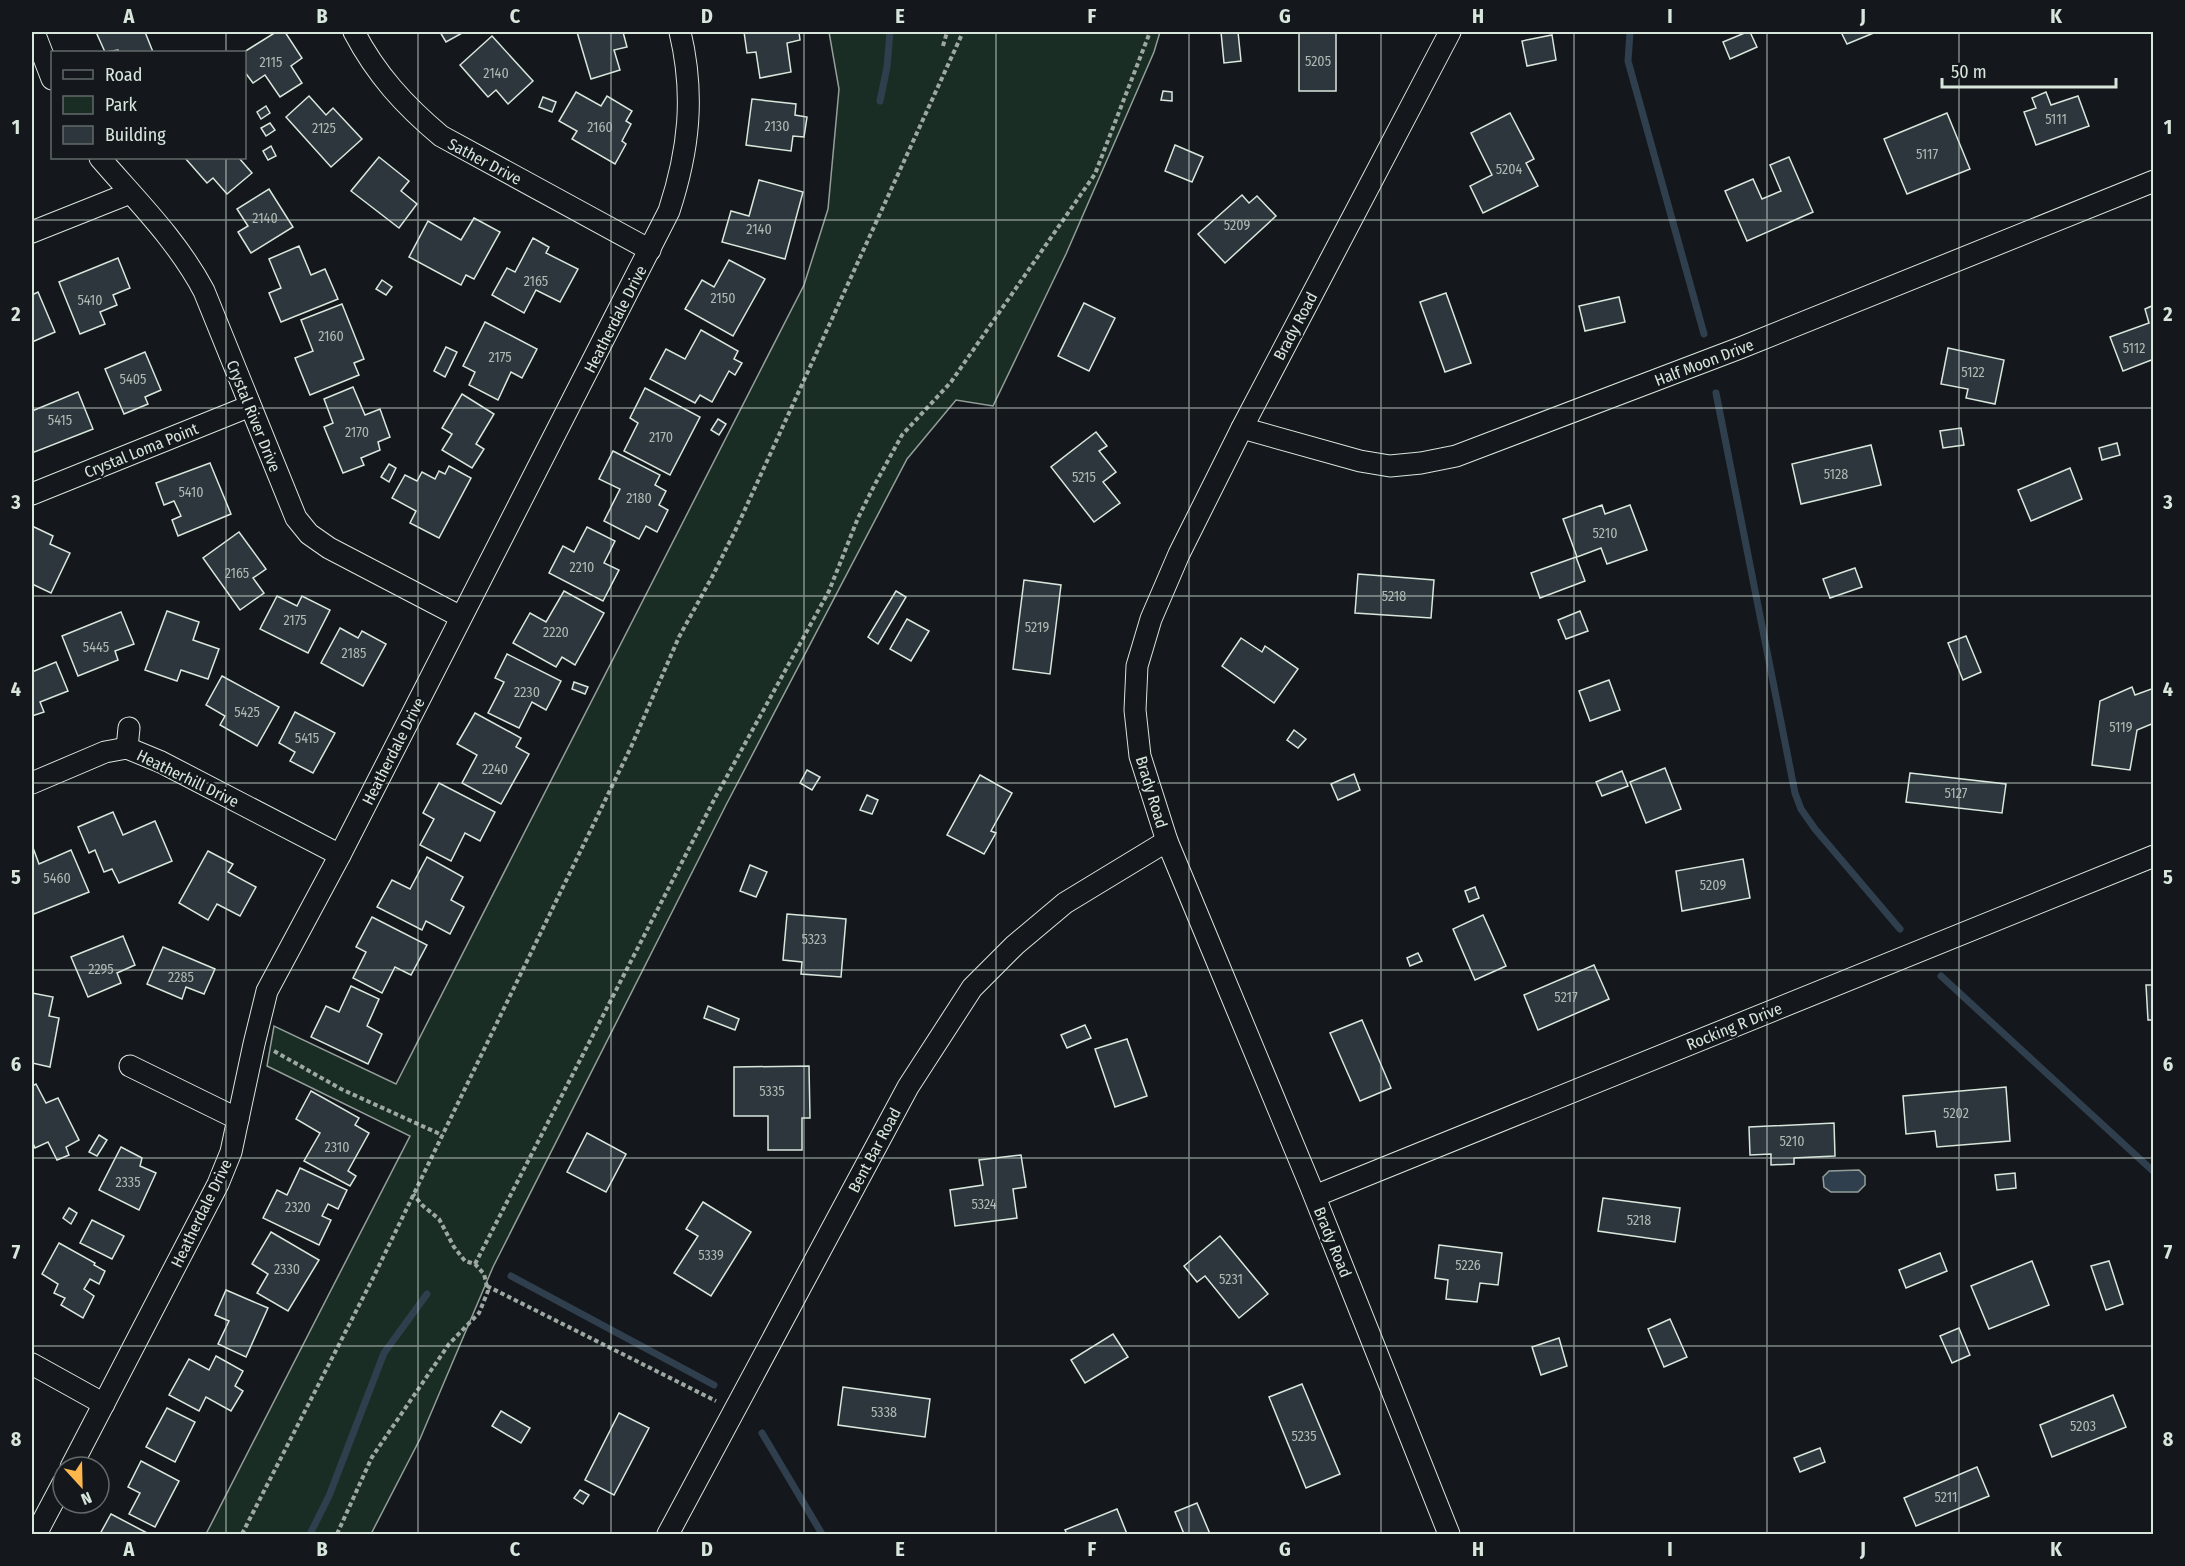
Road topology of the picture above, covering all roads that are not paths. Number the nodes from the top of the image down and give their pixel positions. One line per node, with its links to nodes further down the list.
1 (34, 32): 5 (street)
2 (354, 32): 10 (street, Sather Drive)
3 (680, 32): 10 (street, Heatherdale Drive)
4 (1450, 32): 12 (street, Brady Road)
5 (51, 76)
6 (101, 159): 8 (street, Crystal River Drive)
7 (2154, 181): 12 (street, Half Moon Drive)
8 (130, 193): 9 (street); 11 (street, Crystal River Drive)
9 (32, 232)
10 (650, 250): 14 (street, Heatherdale Drive)
11 (250, 406): 13 (street, Crystal Loma Point); 14 (street, Crystal River Drive)
12 (1242, 428): 16 (street, Brady Road)
13 (32, 494)
14 (461, 617): 17 (street, Heatherdale Drive)
15 (32, 783): 17 (street, Heatherhill Drive)
16 (1167, 841): 21 (street, Brady Road); 27 (street, Bent Bar Road)
17 (340, 855): 20 (street, Heatherdale Drive)
18 (2154, 856): 21 (street, Rocking R Drive)
19 (130, 1066): 20 (street)
20 (238, 1119): 23 (street, Heatherdale Drive)
21 (1315, 1196): 28 (street, Brady Road)
22 (32, 1364): 23 (street)
23 (104, 1404): 24 (street, Heatherdale Drive)
24 (77, 1455)
25 (51, 1506): 26 (street)
26 (36, 1534)
27 (668, 1534)
28 (1449, 1534)

